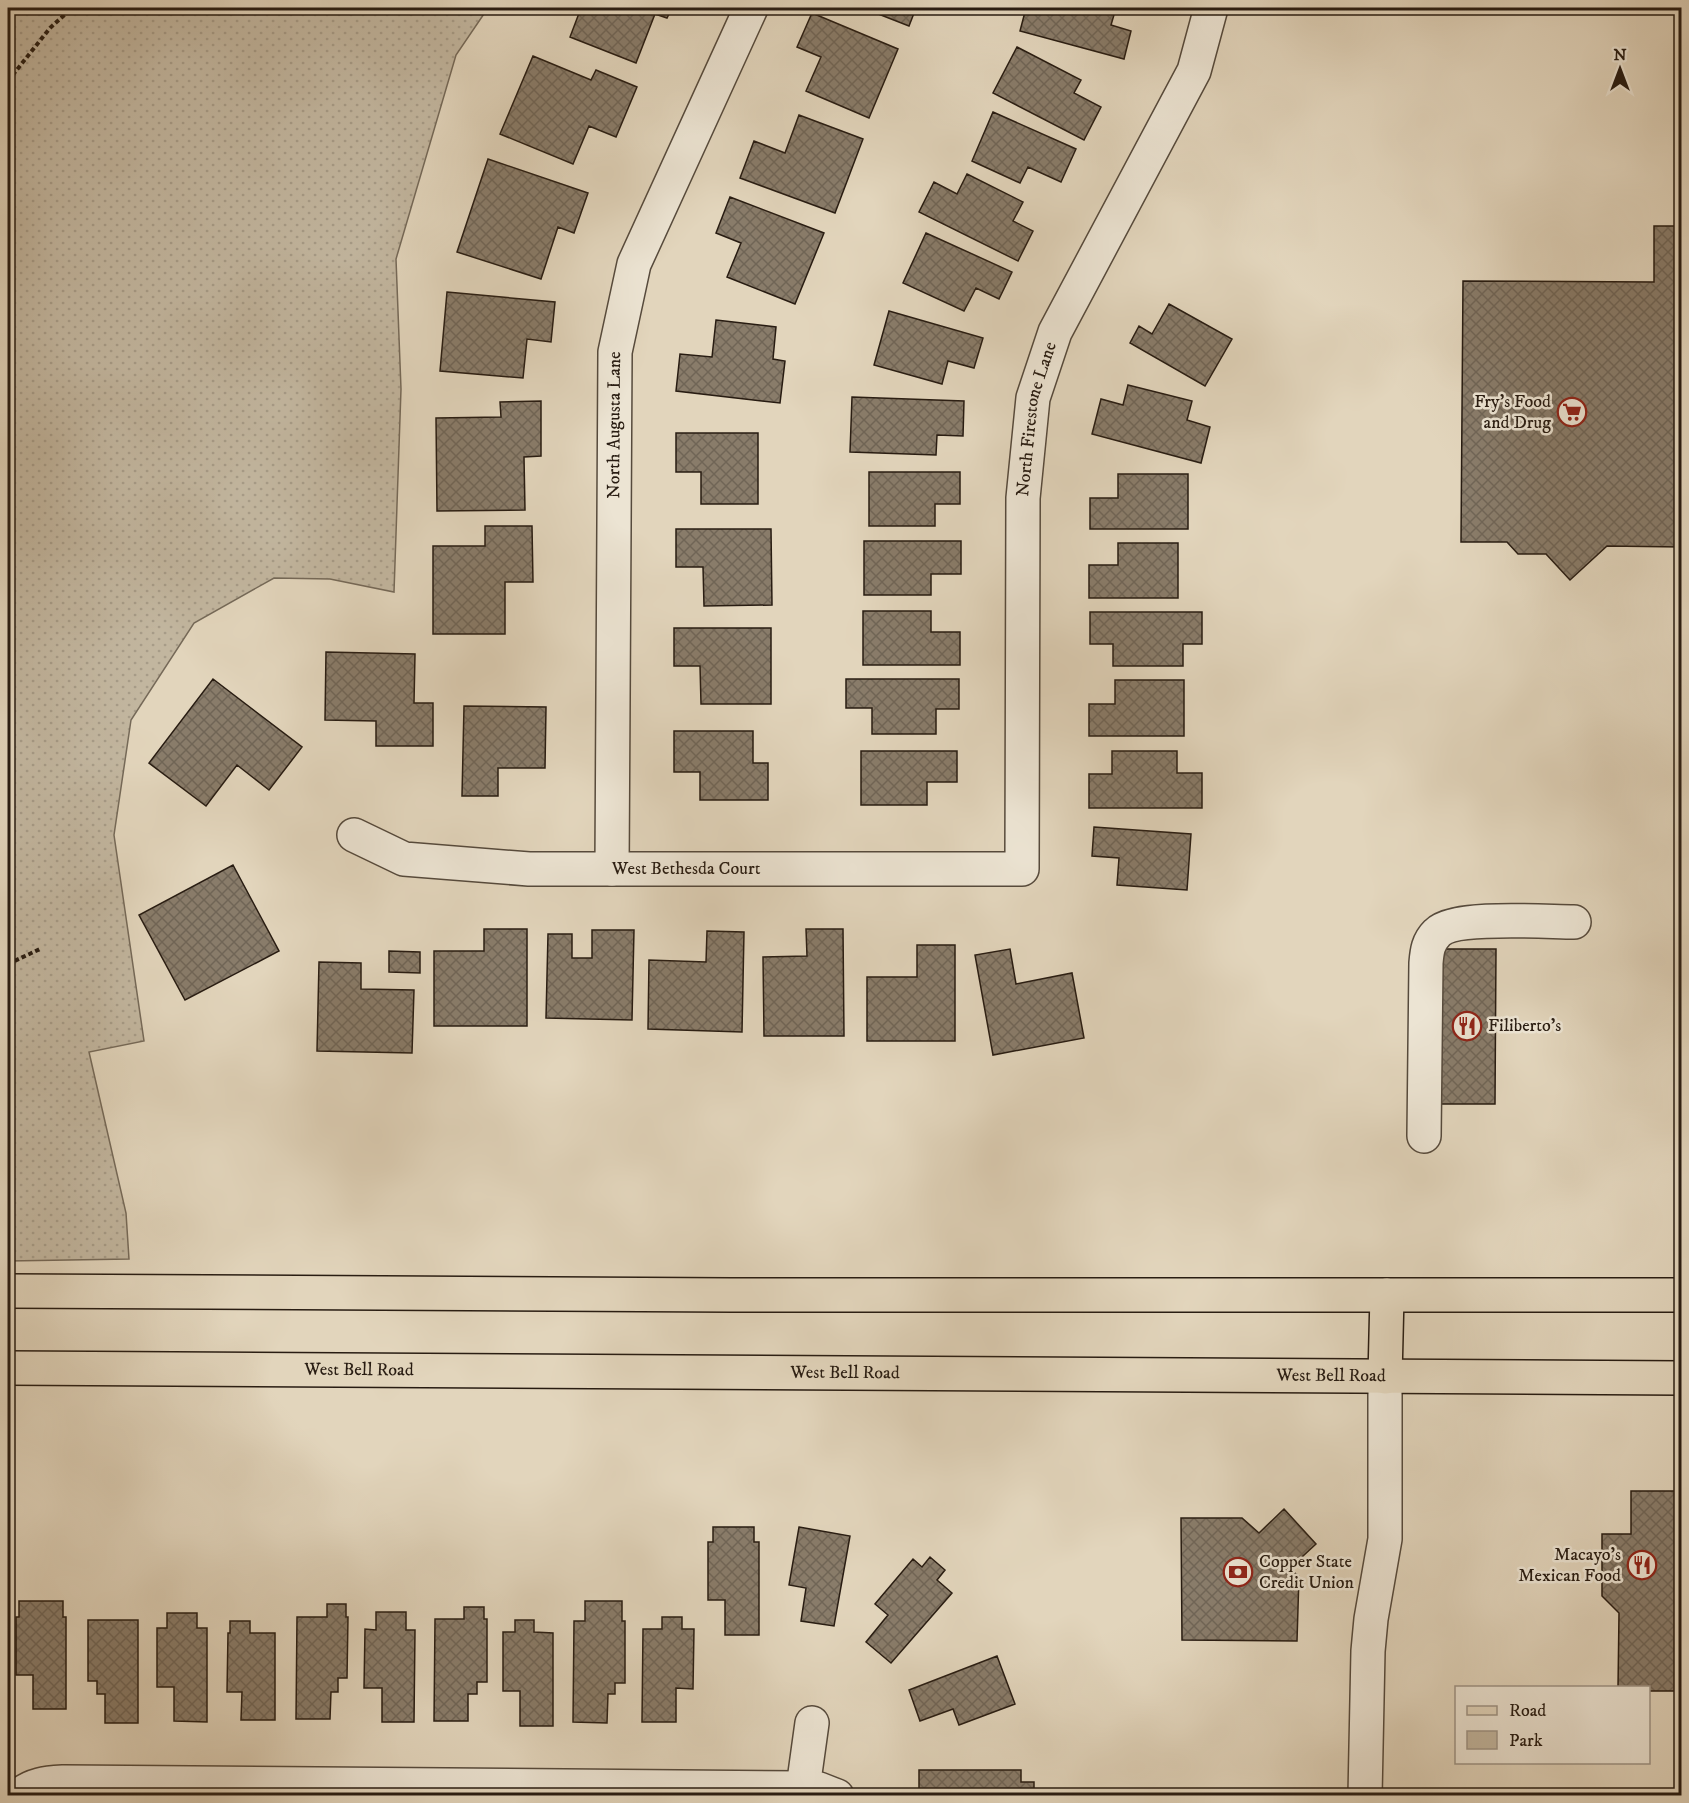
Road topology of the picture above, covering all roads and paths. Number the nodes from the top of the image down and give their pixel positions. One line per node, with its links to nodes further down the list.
1 (72, 8): 4 (path)
2 (751, 8): 6 (street, North Augusta Lane)
3 (1211, 8): 7 (street, North Firestone Lane)
4 (8, 81)
5 (354, 835): 6 (street, West Bethesda Court)
6 (612, 869): 7 (street, West Bethesda Court)
7 (1022, 869)
8 (1574, 922): 11 (street)
9 (40, 949): 10 (path)
10 (8, 964)
11 (1424, 1136)
12 (8, 1291): 13 (main road)
13 (1387, 1295): 14 (main road); 16 (main road)
14 (1682, 1295)
15 (8, 1368): 16 (main road, West Bell Road)
16 (1385, 1377): 17 (main road, West Bell Road); 22 (street)
17 (1682, 1378)
18 (812, 1723): 19 (street)
19 (803, 1788): 20 (street); 21 (street)
20 (23, 1792)
21 (837, 1796)
22 (1365, 1796)

